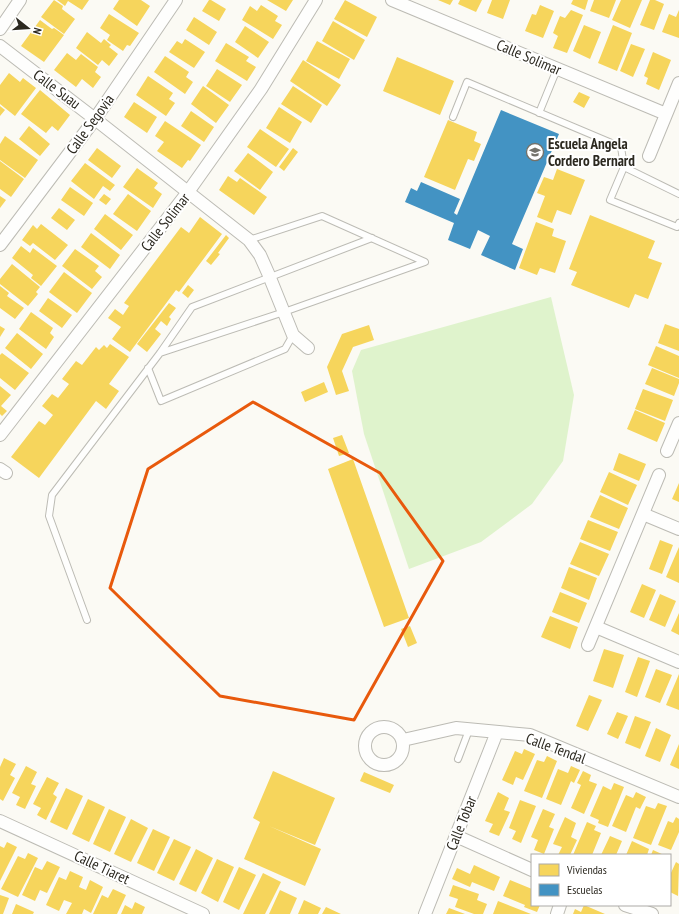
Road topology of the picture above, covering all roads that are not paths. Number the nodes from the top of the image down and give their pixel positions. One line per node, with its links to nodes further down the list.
1 (20, 0): 5 (street)
2 (176, 0): 12 (street, Calle Segovia)
3 (316, 0): 15 (street, Calle Solimar)
4 (392, 0): 7 (street, Calle Solimar)
5 (0, 29)
6 (0, 46): 12 (street, Calle Suau)
7 (557, 69): 9 (lane); 10 (street, Calle Solimar)
8 (679, 83): 10 (street)
9 (539, 113): 11 (lane); 14 (lane)
10 (666, 114): 13 (street)
11 (453, 117)
12 (95, 118): 15 (street, Calle Suau); 20 (street, Calle Segovia)
13 (649, 156)
14 (624, 167): 16 (lane); 17 (lane)
15 (188, 192): 19 (street, Calle Suau); 28 (street, Calle Solimar)
16 (679, 194)
17 (679, 223)
18 (372, 238): 19 (lane); 21 (lane); 22 (lane)
19 (249, 240): 21 (street, Calle Suau)
20 (0, 245)
21 (270, 277): 22 (street, Calle Suau); 25 (lane)
22 (284, 312): 23 (street, Calle Suau); 25 (lane)
23 (293, 335): 24 (street); 26 (lane)
24 (308, 348)
25 (160, 353): 26 (lane)
26 (148, 368): 33 (lane)
27 (679, 423): 29 (street)
28 (0, 435)
29 (667, 451)
30 (659, 475): 31 (street)
31 (643, 514): 32 (street); 34 (street)
32 (679, 529)
33 (87, 620)
34 (596, 627): 35 (street); 36 (street)
35 (588, 645)
36 (679, 662)
37 (469, 730): 38 (street, Calle Tendal); 39 (street, Calle Tendal); 40 (lane)
38 (497, 732): 41 (street, Calle Tendal); 43 (street, Calle Tobar)
39 (403, 740)
40 (458, 759)
41 (679, 797)
42 (0, 820): 46 (street, Calle Tiaret)
43 (456, 836): 44 (street); 47 (street, Calle Tobar)
44 (531, 870)
45 (628, 906): 48 (street)
46 (203, 914)
47 (425, 914)
48 (652, 914)

